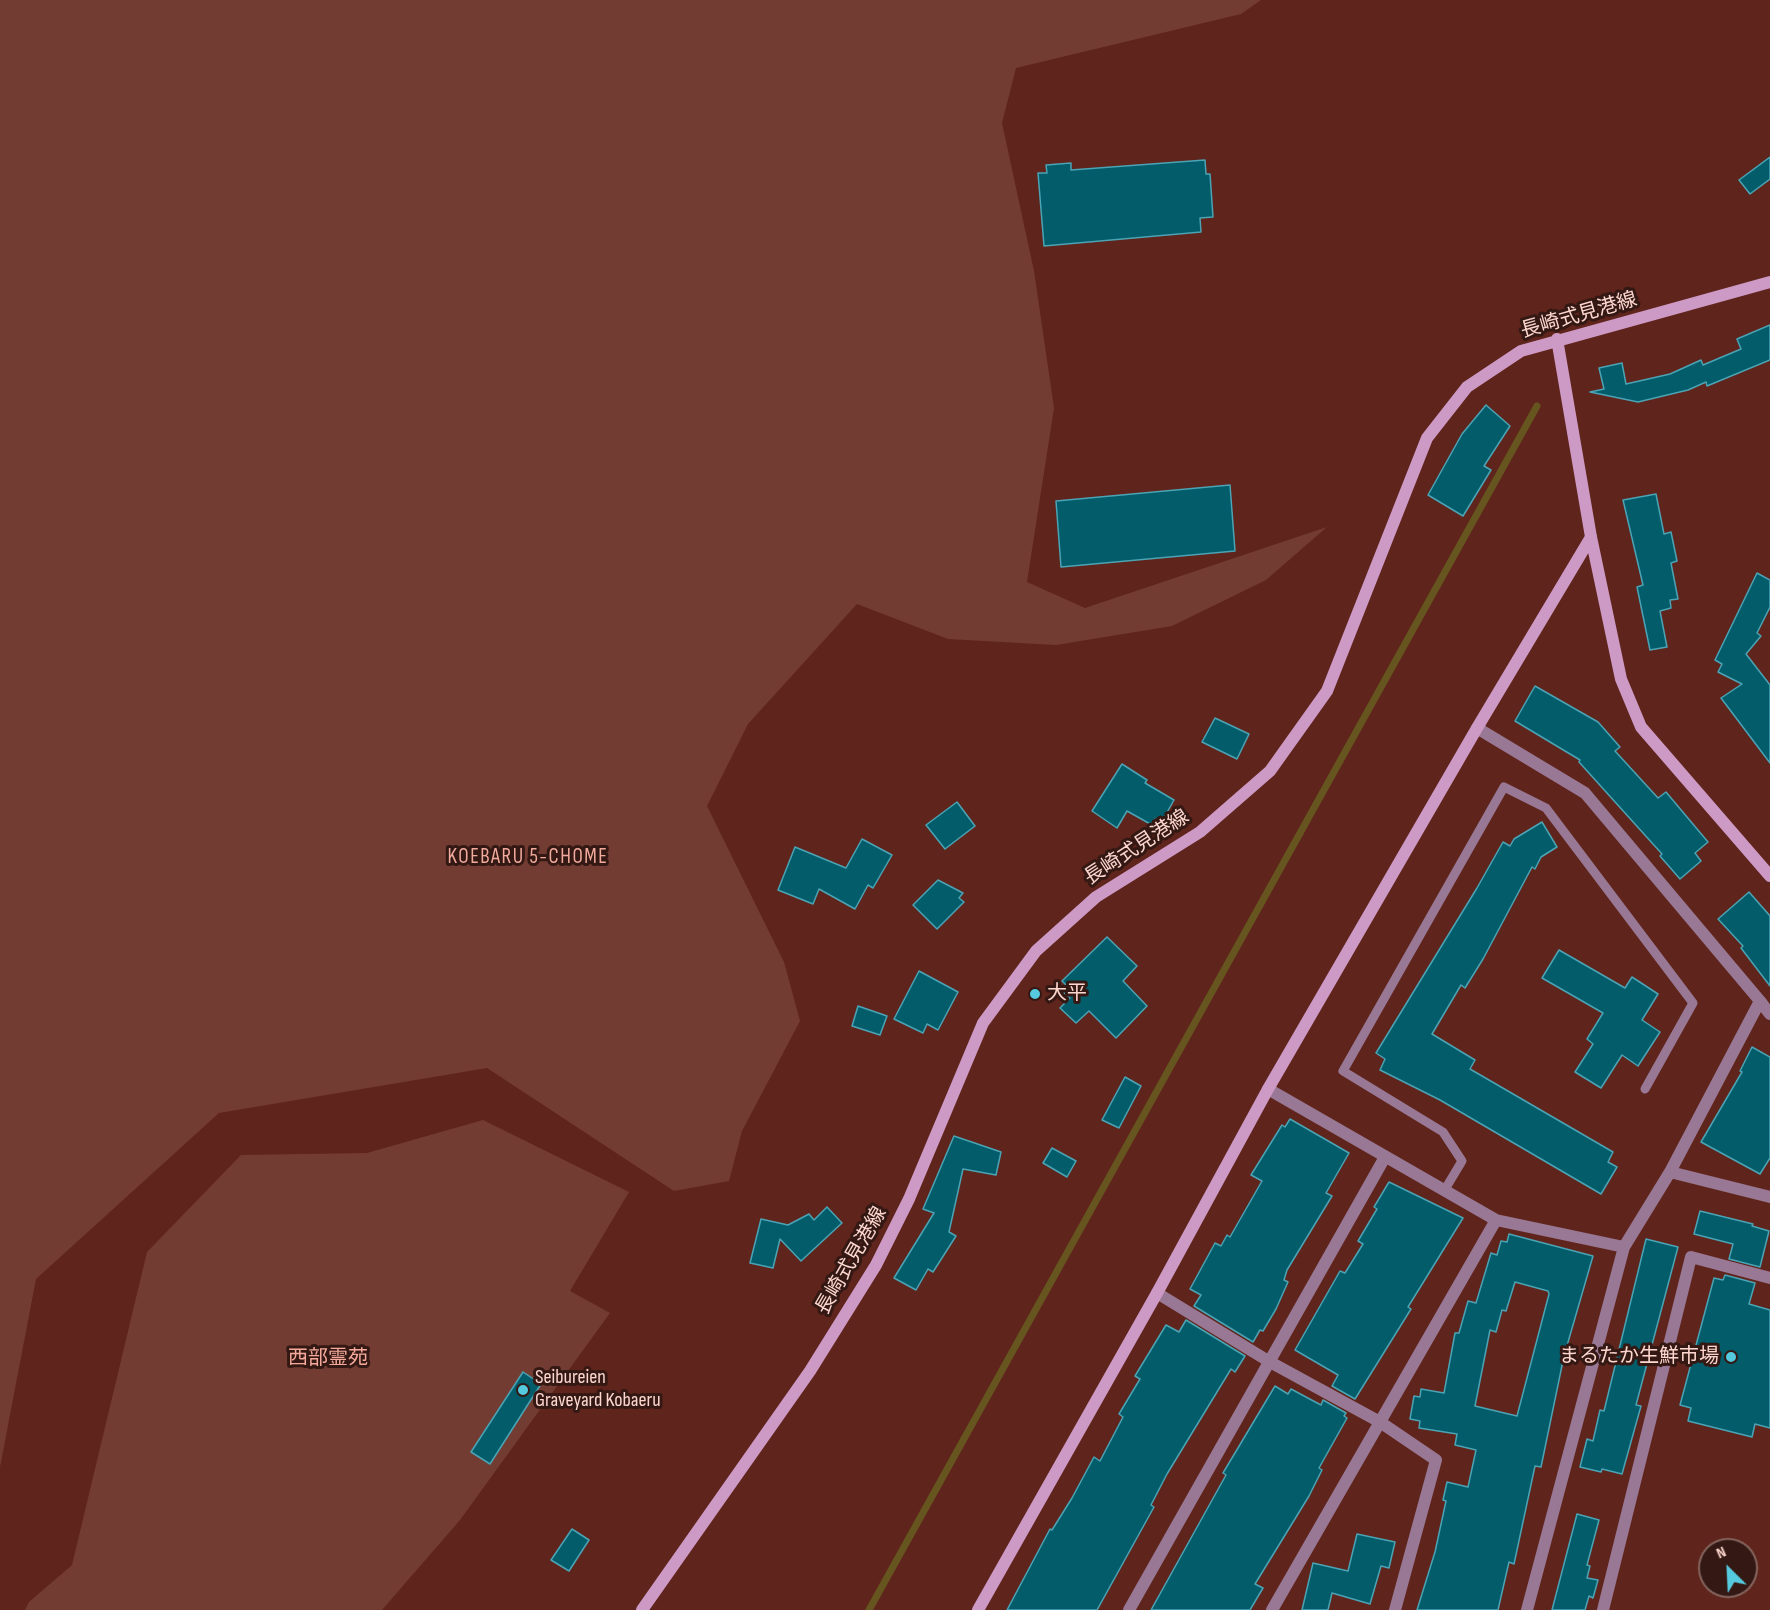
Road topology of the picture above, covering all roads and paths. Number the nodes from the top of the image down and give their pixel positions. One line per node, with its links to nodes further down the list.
1 (1770, 282): 2 (street, 長崎式見港線)
2 (1557, 339): 3 (street); 20 (street, 長崎式見港線)
3 (1591, 537): 4 (street); 5 (street)
4 (1477, 728): 6 (street); 8 (street)
5 (1770, 876)
6 (1760, 1001): 7 (street); 11 (street)
7 (1770, 1014)
8 (1268, 1089): 10 (street); 17 (street)
9 (1645, 1089): 12 (lane)
10 (1385, 1157): 12 (street); 18 (street)
11 (1670, 1172): 13 (street); 15 (street)
12 (1444, 1191): 14 (street)
13 (1770, 1197)
14 (1496, 1220): 15 (street); 19 (street)
15 (1624, 1247): 25 (street)
16 (1770, 1278): 26 (street)
17 (1157, 1293): 18 (street); 21 (street)
18 (1270, 1362): 19 (street); 22 (street)
19 (1380, 1422): 23 (street); 24 (street)
20 (642, 1610)
21 (978, 1610)
22 (1129, 1610)
23 (1272, 1610)
24 (1395, 1610)
25 (1527, 1610)
26 (1604, 1610)

